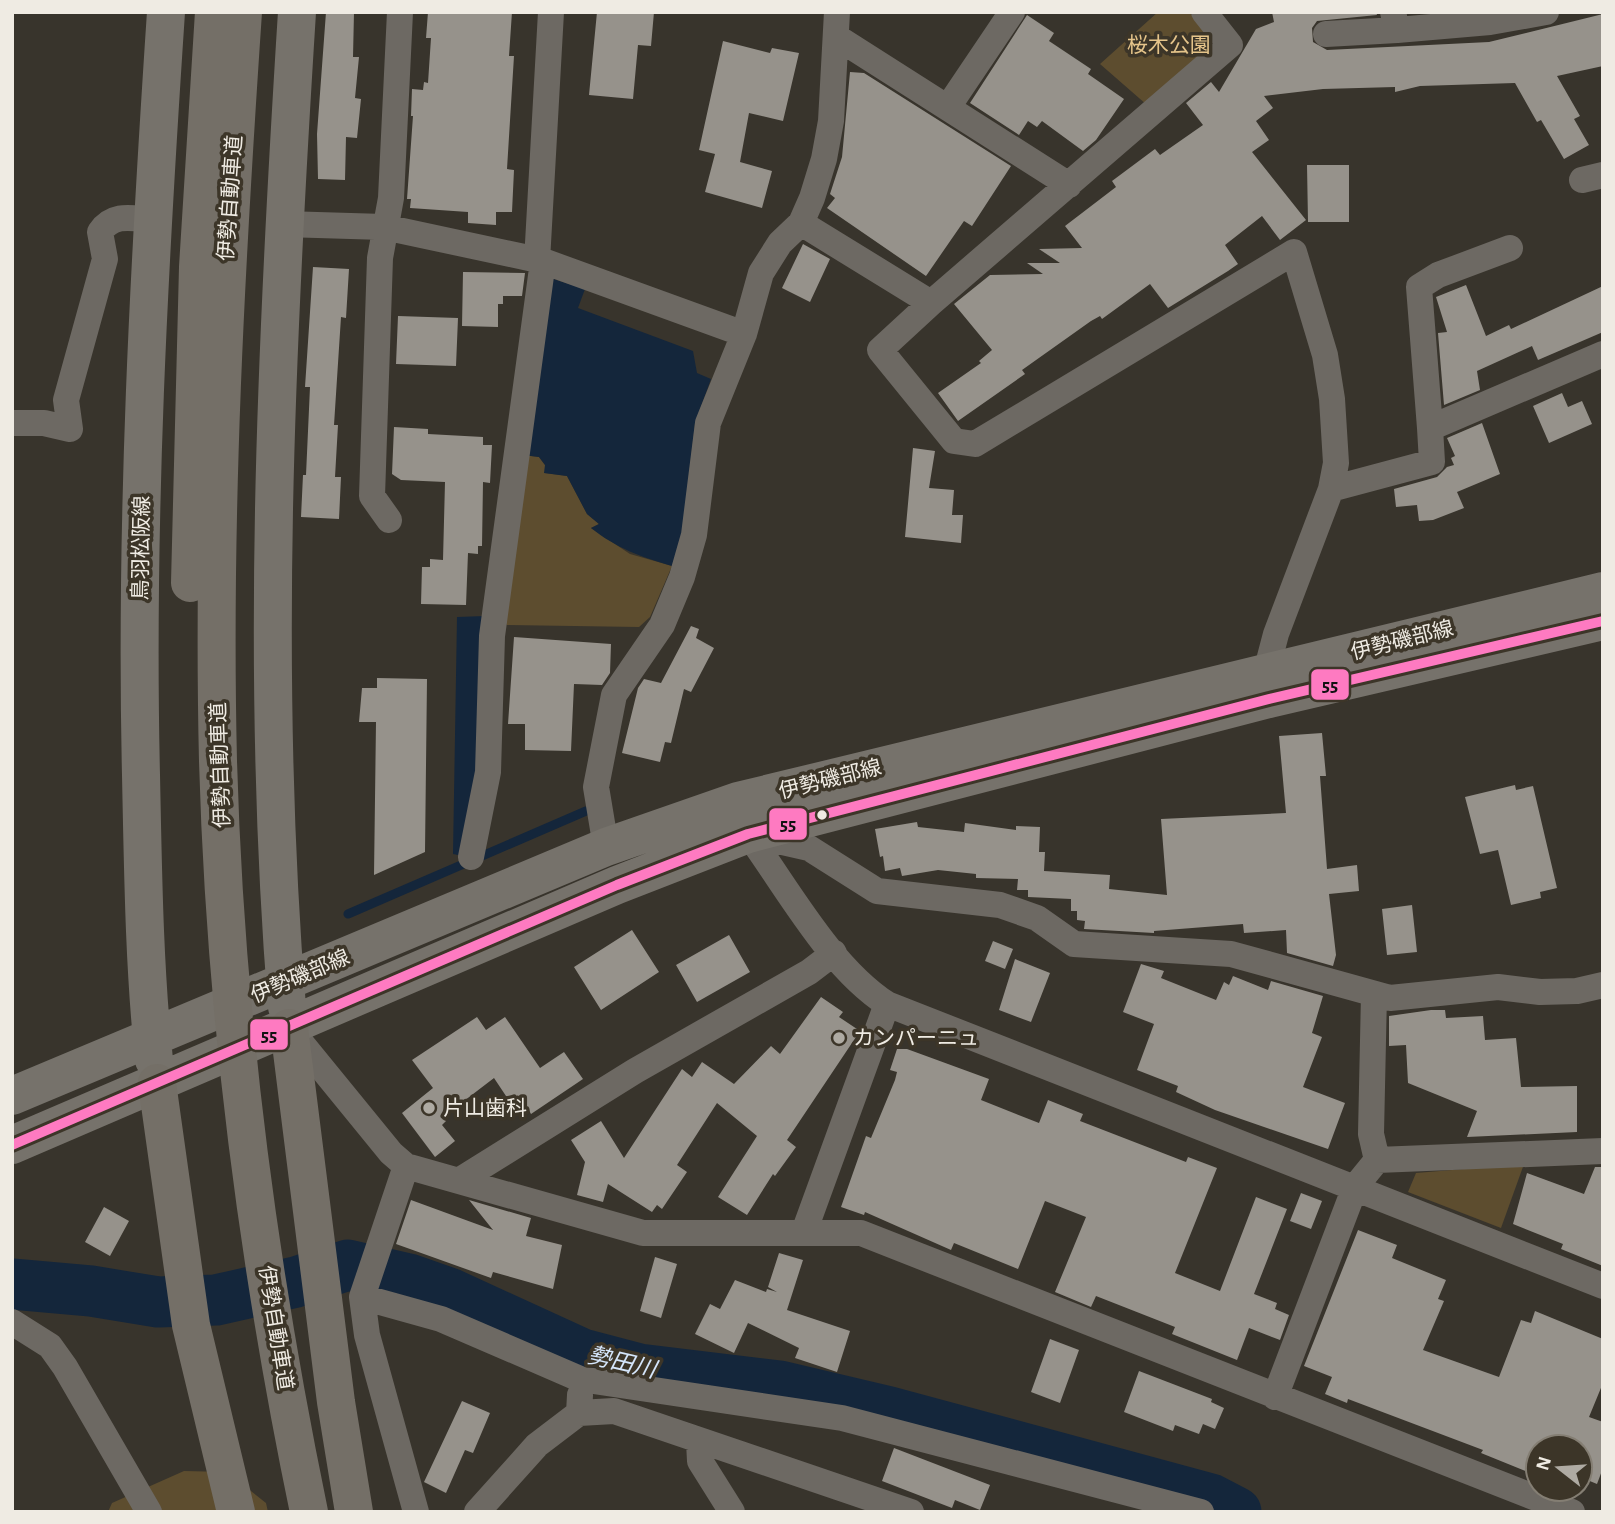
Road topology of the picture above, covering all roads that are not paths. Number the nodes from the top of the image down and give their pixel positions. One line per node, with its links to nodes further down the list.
1 (166, 12): 15 (main road, 鳥羽松阪線)
2 (214, 12): 34 (highway, 伊勢自動車道)
3 (243, 12): 34 (highway, 伊勢自動車道)
4 (298, 12): 17 (main road)
5 (400, 12): 18 (street)
6 (551, 12): 20 (street)
7 (1012, 12): 13 (street)
8 (1204, 12): 14 (street)
9 (1546, 12): 10 (street)
10 (1395, 21): 12 (street)
11 (837, 25): 13 (street); 16 (street)
12 (1326, 34)
13 (948, 107): 14 (street)
14 (1069, 185): 21 (street)
15 (152, 220): 24 (street); 41 (main road, 鳥羽松阪線)
16 (801, 223): 21 (street); 22 (street)
17 (284, 225): 18 (street); 36 (main road)
18 (384, 227): 20 (street); 27 (street)
19 (1510, 248): 25 (street)
20 (540, 261): 22 (street); 33 (street)
21 (930, 303): 26 (street)
22 (744, 334): 32 (street)
23 (1603, 354): 25 (street)
24 (12, 423)
25 (1430, 428): 26 (street)
26 (1331, 489): 30 (street)
27 (389, 520)
28 (1603, 591): 30 (main road, 伊勢磯部線)
29 (1603, 621): 31 (main road, 伊勢磯部線)
30 (1266, 673): 31 (main road, 伊勢磯部線)
31 (743, 818): 32 (main road, 伊勢磯部線); 35 (street); 38 (street); 40 (main road, 伊勢磯部線)
32 (606, 847): 36 (main road, 伊勢磯部線)
33 (471, 857)
34 (214, 929): 54 (highway, 伊勢自動車道)
35 (834, 953): 39 (street); 48 (street)
36 (285, 982): 40 (main road); 41 (main road, 伊勢磯部線)
37 (1603, 985): 38 (street)
38 (1374, 995): 46 (street)
39 (887, 1004): 49 (street); 50 (street)
40 (289, 1028): 42 (main road, 伊勢磯部線); 47 (street); 64 (highway)
41 (152, 1037): 42 (main road, 鳥羽松阪線); 43 (main road, 伊勢磯部線)
42 (157, 1083): 44 (main road, 伊勢磯部線); 61 (highway)
43 (12, 1096)
44 (12, 1145)
45 (1603, 1151): 46 (street)
46 (1377, 1160): 49 (street)
47 (406, 1166): 48 (street); 52 (street)
48 (460, 1180): 50 (street)
49 (1355, 1187): 51 (street); 56 (street)
50 (804, 1232): 56 (street)
51 (1603, 1286)
52 (364, 1292): 55 (street); 65 (street)
53 (12, 1322): 60 (street)
54 (263, 1334): 62 (highway, 伊勢自動車道); 63 (highway, 伊勢自動車道)
55 (580, 1379): 57 (street); 69 (street)
56 (1275, 1397): 59 (street)
57 (579, 1413): 58 (street); 66 (street)
58 (699, 1442): 67 (street); 68 (street)
59 (1538, 1506): 70 (street)
60 (149, 1512)
61 (236, 1512)
62 (281, 1512)
63 (309, 1512)
64 (354, 1512)
65 (416, 1512)
66 (477, 1512)
67 (732, 1512)
68 (911, 1512)
69 (1201, 1512)
70 (1572, 1512)

